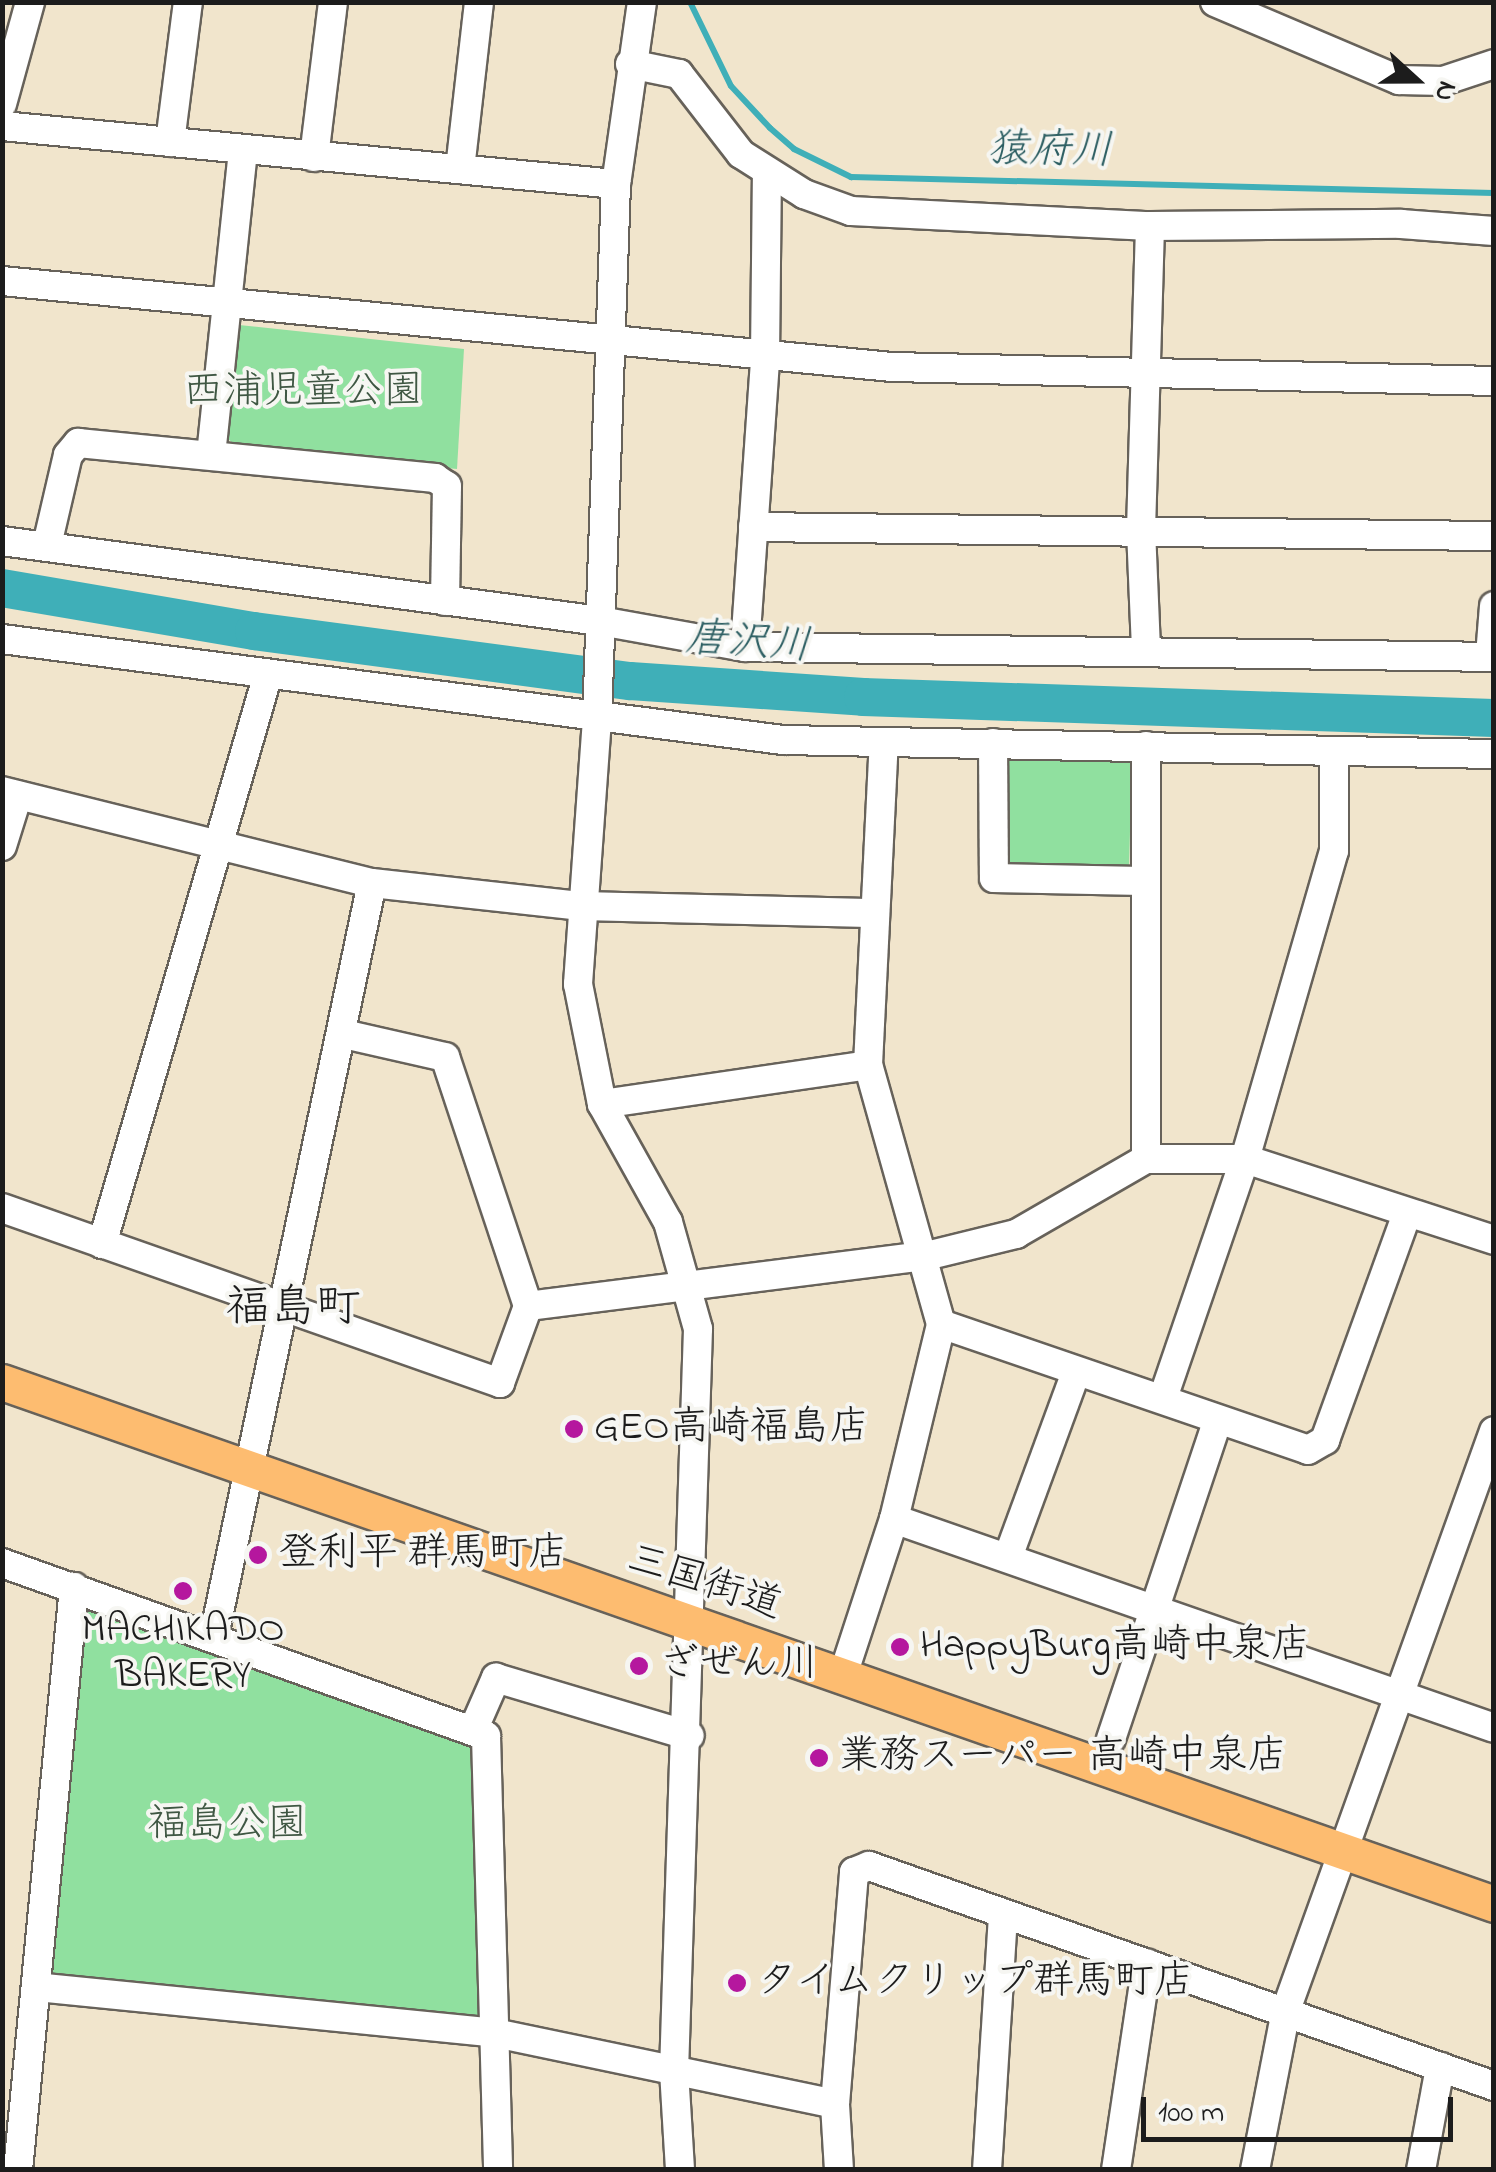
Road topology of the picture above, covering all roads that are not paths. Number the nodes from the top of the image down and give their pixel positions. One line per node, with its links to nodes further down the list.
1 (30, 2): 9 (street)
2 (188, 2): 11 (street)
3 (333, 2): 13 (street)
4 (479, 2): 14 (street)
5 (1216, 2): 8 (street)
6 (641, 3): 7 (street)
7 (630, 64): 15 (street); 16 (street)
8 (1494, 64)
9 (2, 104)
10 (2, 126): 11 (street)
11 (170, 142): 12 (street)
12 (243, 151): 13 (street); 20 (street)
13 (314, 156): 14 (street)
14 (460, 168): 16 (street)
15 (768, 174): 17 (street); 22 (street)
16 (616, 184): 21 (street)
17 (1150, 226): 18 (street); 23 (street)
18 (1494, 232)
19 (2, 281): 20 (street)
20 (229, 302): 21 (street); 25 (street)
21 (611, 337): 22 (street); 33 (street)
22 (765, 358): 23 (street); 26 (street)
23 (1145, 376): 24 (street); 27 (street)
24 (1494, 380)
25 (212, 455): 30 (street); 31 (street)
26 (753, 527): 27 (street); 35 (street)
27 (1142, 530): 28 (street); 36 (street)
28 (1494, 536)
29 (2, 541): 30 (street)
30 (47, 546): 31 (street)
31 (445, 600): 33 (street)
32 (1494, 606): 37 (street)
33 (600, 627): 35 (street); 39 (street)
34 (2, 639): 38 (street)
35 (745, 647): 36 (street)
36 (1146, 649): 37 (street)
37 (1492, 657)
38 (268, 674): 39 (street); 46 (street)
39 (597, 716): 40 (street); 50 (street)
40 (884, 742): 41 (street); 51 (street)
41 (993, 742): 42 (street); 48 (street)
42 (1146, 746): 43 (street); 48 (street)
43 (1334, 753): 44 (street); 56 (street)
44 (1494, 754)
45 (10, 793): 46 (street); 47 (street)
46 (223, 844): 49 (street); 60 (street)
47 (2, 846)
48 (1141, 881): 55 (street)
49 (372, 883): 50 (street); 52 (street)
50 (582, 906): 51 (street); 54 (street)
51 (873, 913): 53 (street)
52 (344, 1034): 63 (street); 64 (street)
53 (868, 1065): 54 (street); 61 (street)
54 (602, 1104): 62 (street)
55 (1146, 1158): 56 (street); 61 (street)
56 (1244, 1159): 58 (street); 68 (street)
57 (2, 1208): 60 (street)
58 (1407, 1214): 59 (street); 69 (street)
59 (1494, 1240)
60 (102, 1244): 63 (street)
61 (926, 1256): 62 (street); 65 (street)
62 (690, 1282): 64 (street); 78 (street)
63 (284, 1306): 64 (street); 72 (street)
64 (528, 1306)
65 (941, 1324): 66 (street); 73 (street)
66 (1076, 1372): 68 (street); 74 (street)
67 (2, 1382): 72 (main road, 三国街道)
68 (1162, 1398): 69 (street)
69 (1217, 1422): 77 (street)
70 (1494, 1431): 71 (street)
71 (1488, 1466): 81 (street)
72 (250, 1467): 78 (main road, 三国街道); 79 (street)
73 (894, 1518): 74 (street); 80 (street)
74 (1008, 1556): 77 (street)
75 (2, 1562): 76 (street)
76 (74, 1587): 79 (street); 90 (street)
77 (1156, 1610): 81 (street); 85 (street)
78 (693, 1628): 80 (main road, 三国街道); 84 (street)
79 (214, 1636): 82 (street)
80 (844, 1672): 86 (main road, 三国街道)
81 (1399, 1696): 83 (street); 86 (street)
82 (474, 1728): 84 (street); 92 (street)
83 (1494, 1728)
84 (690, 1736): 94 (street)
85 (1110, 1739)
86 (1343, 1852): 87 (main road, 三国街道); 91 (street)
87 (1494, 1904)
88 (1003, 1913): 89 (street); 96 (street); 101 (street)
89 (1147, 1963): 91 (street); 102 (street)
90 (36, 1988): 92 (street); 97 (street)
91 (1286, 2010): 93 (street); 103 (street)
92 (495, 2032): 94 (street); 98 (street)
93 (1440, 2067): 95 (street); 104 (street)
94 (674, 2071): 96 (street); 99 (street)
95 (1494, 2086)
96 (835, 2104): 100 (street)
97 (18, 2170)
98 (498, 2170)
99 (680, 2170)
100 (840, 2170)
101 (987, 2170)
102 (1116, 2170)
103 (1255, 2170)
104 (1420, 2170)

